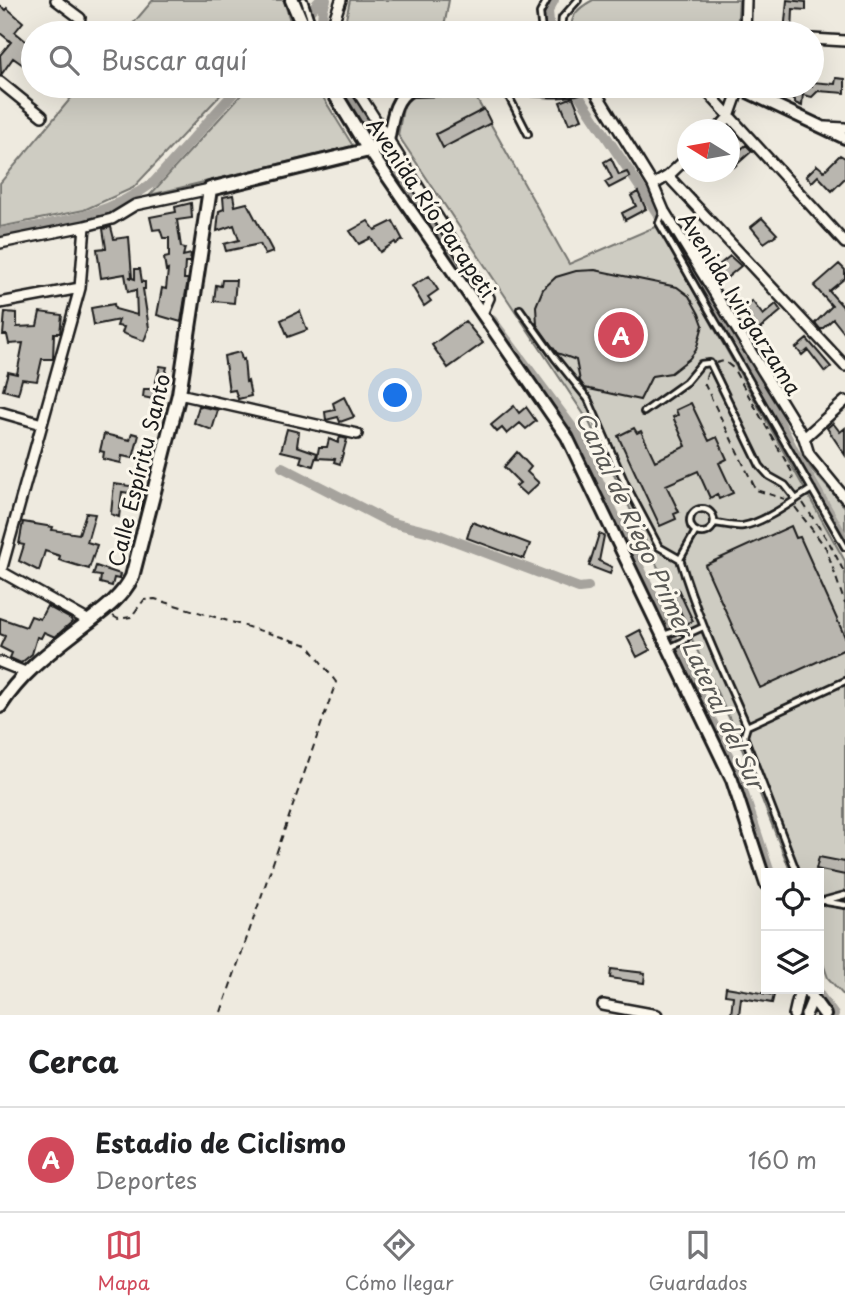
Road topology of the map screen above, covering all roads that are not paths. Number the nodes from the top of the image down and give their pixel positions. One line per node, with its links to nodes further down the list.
1 (56, 0): 8 (street)
2 (292, 0): 9 (main road)
3 (304, 0): 10 (lane)
4 (341, 0): 11 (street)
5 (547, 0): 12 (lane)
6 (578, 0): 13 (lane)
7 (746, 0): 14 (street)
8 (80, 18)
9 (301, 21)
10 (311, 21)
11 (334, 21)
12 (541, 21)
13 (562, 21)
14 (745, 21)
15 (824, 39): 16 (street)
16 (845, 40)
17 (0, 82): 26 (street)
18 (337, 98): 33 (main road, Avenida Río Parapeti)
19 (361, 98): 32 (street, Avenida Río Parapeti)
20 (400, 98): 32 (street)
21 (509, 98): 30 (lane)
22 (599, 98): 36 (street, Avenida Ivirgarzama)
23 (712, 98): 27 (street)
24 (735, 98): 27 (street)
25 (763, 98): 28 (street)
26 (42, 116)
27 (729, 117): 41 (street)
28 (825, 127): 29 (street); 31 (street)
29 (845, 128)
30 (528, 134)
31 (845, 138)
32 (388, 141): 33 (street); 45 (street, Avenida Río Parapeti)
33 (369, 150): 37 (main road); 45 (street, Avenida Río Parapeti)
34 (677, 168): 35 (street)
35 (668, 176): 36 (street); 46 (street)
36 (653, 186): 38 (street, Avenida Ivirgarzama)
37 (210, 189): 39 (street); 47 (main road, Calle Espíritu Santo)
38 (664, 211): 53 (street, Avenida Ivirgarzama); 54 (lane)
39 (85, 226): 40 (street); 42 (street)
40 (0, 243)
41 (845, 243)
42 (79, 288): 43 (street); 51 (street)
43 (0, 303)
44 (520, 309): 60 (lane)
45 (482, 314): 65 (street, Avenida Río Parapeti)
46 (845, 366)
47 (179, 394): 52 (street); 62 (main road, Calle Espíritu Santo)
48 (845, 401): 53 (street)
49 (0, 412): 51 (street)
50 (644, 412): 55 (lane)
51 (43, 424): 61 (street)
52 (357, 434)
53 (804, 438): 56 (street, Avenida Ivirgarzama)
54 (812, 489): 55 (lane); 59 (lane)
55 (798, 498): 57 (lane)
56 (845, 498)
57 (715, 523): 58 (lane); 58 (lane)
58 (696, 531): 60 (lane)
59 (845, 547)
60 (680, 559): 63 (lane)
61 (0, 571): 62 (street)
62 (89, 621): 68 (main road, Calle Espíritu Santo)
63 (703, 627): 64 (lane); 71 (lane)
64 (690, 633): 65 (lane); 66 (lane)
65 (663, 636): 66 (street, Avenida Río Parapeti)
66 (669, 648): 73 (street, Avenida Río Parapeti)
67 (0, 662): 68 (street)
68 (25, 673): 70 (main road, Calle Espíritu Santo)
69 (845, 681): 71 (lane)
70 (0, 705)
71 (747, 726): 72 (lane)
72 (795, 868)
73 (761, 869)
74 (845, 895): 75 (lane)
75 (824, 899)
76 (824, 901): 77 (lane)
77 (845, 905)
78 (799, 994): 82 (street)
79 (809, 994): 83 (street); 84 (street)
80 (603, 1005): 81 (street)
81 (657, 1015)
82 (794, 1015)
83 (806, 1015)
84 (825, 1015)

